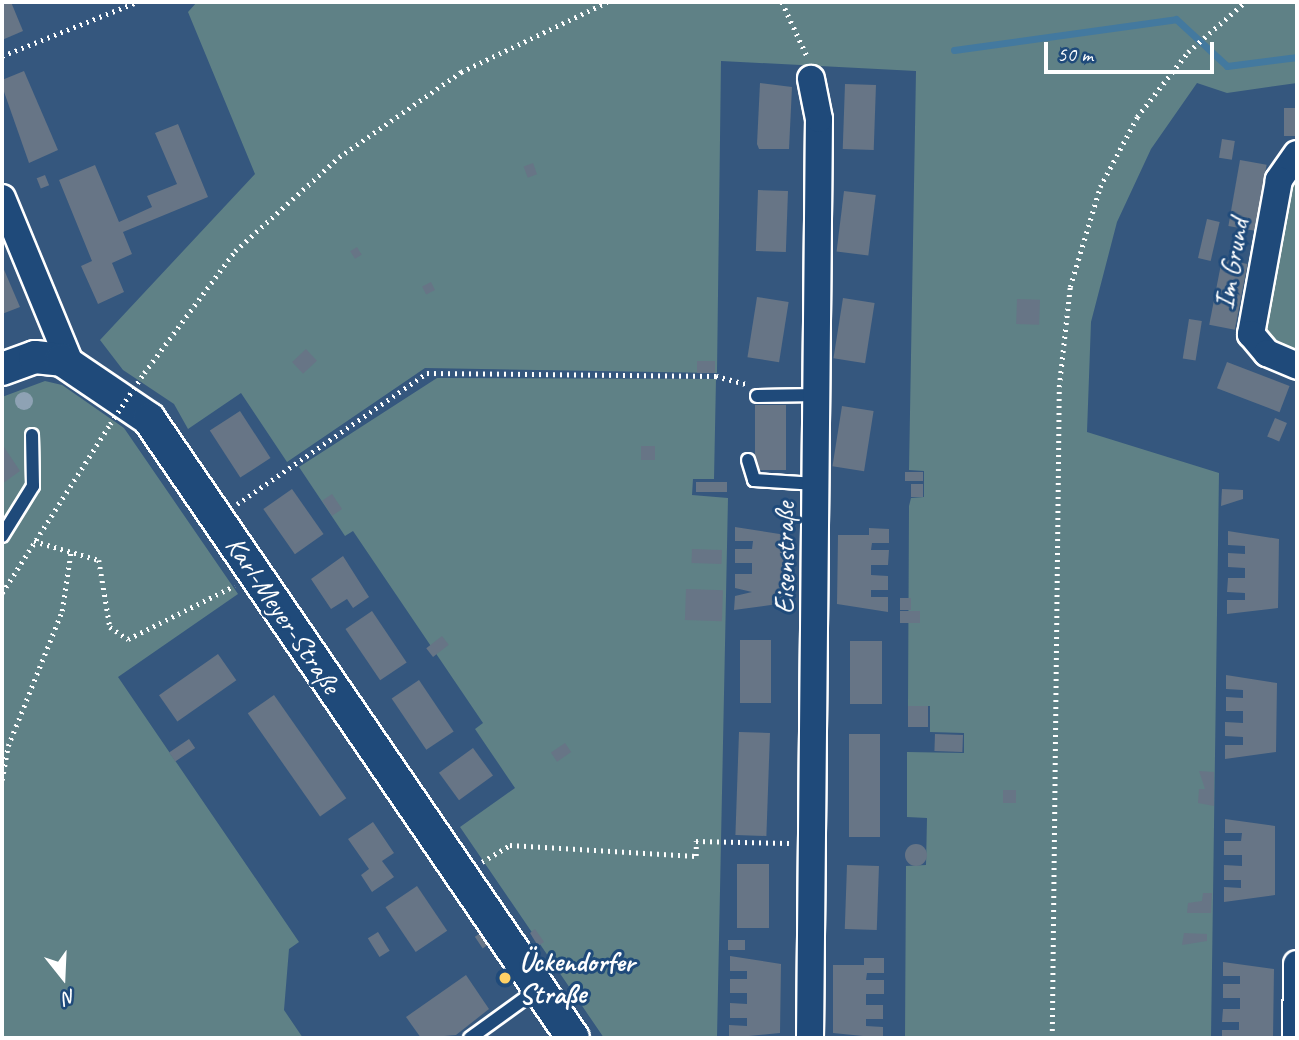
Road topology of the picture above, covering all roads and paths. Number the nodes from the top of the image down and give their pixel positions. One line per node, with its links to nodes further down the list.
1 (136, 2): 5 (path)
2 (607, 2): 19 (path, bridge)
3 (782, 2): 6 (path)
4 (1245, 2): 31 (path)
5 (2, 56)
6 (811, 79): 13 (street, Eisenstraße)
7 (1297, 155): 10 (street, Im Grund)
8 (2, 198): 9 (street)
9 (70, 363): 11 (street); 17 (street, Karl-Meyer-Straße)
10 (1297, 366)
11 (2, 369)
12 (755, 390): 13 (lane); 17 (path)
13 (817, 395): 16 (street, Eisenstraße)
14 (32, 435): 18 (lane)
15 (748, 460): 16 (lane)
16 (817, 484): 24 (street, Eisenstraße)
17 (217, 517): 21 (street, Karl-Meyer-Straße)
18 (2, 536)
19 (34, 541): 20 (path); 22 (path)
20 (71, 551): 21 (path); 23 (path)
21 (255, 574): 25 (street, Karl-Meyer-Straße)
22 (2, 593)
23 (2, 780)
24 (814, 844): 25 (path); 30 (street, Eisenstraße)
25 (461, 876): 27 (street, Karl-Meyer-Straße)
26 (1297, 964): 32 (street)
27 (539, 989): 28 (lane); 29 (street, Karl-Meyer-Straße)
28 (470, 1038)
29 (573, 1038)
30 (810, 1038)
31 (1052, 1038)
32 (1296, 1038)

